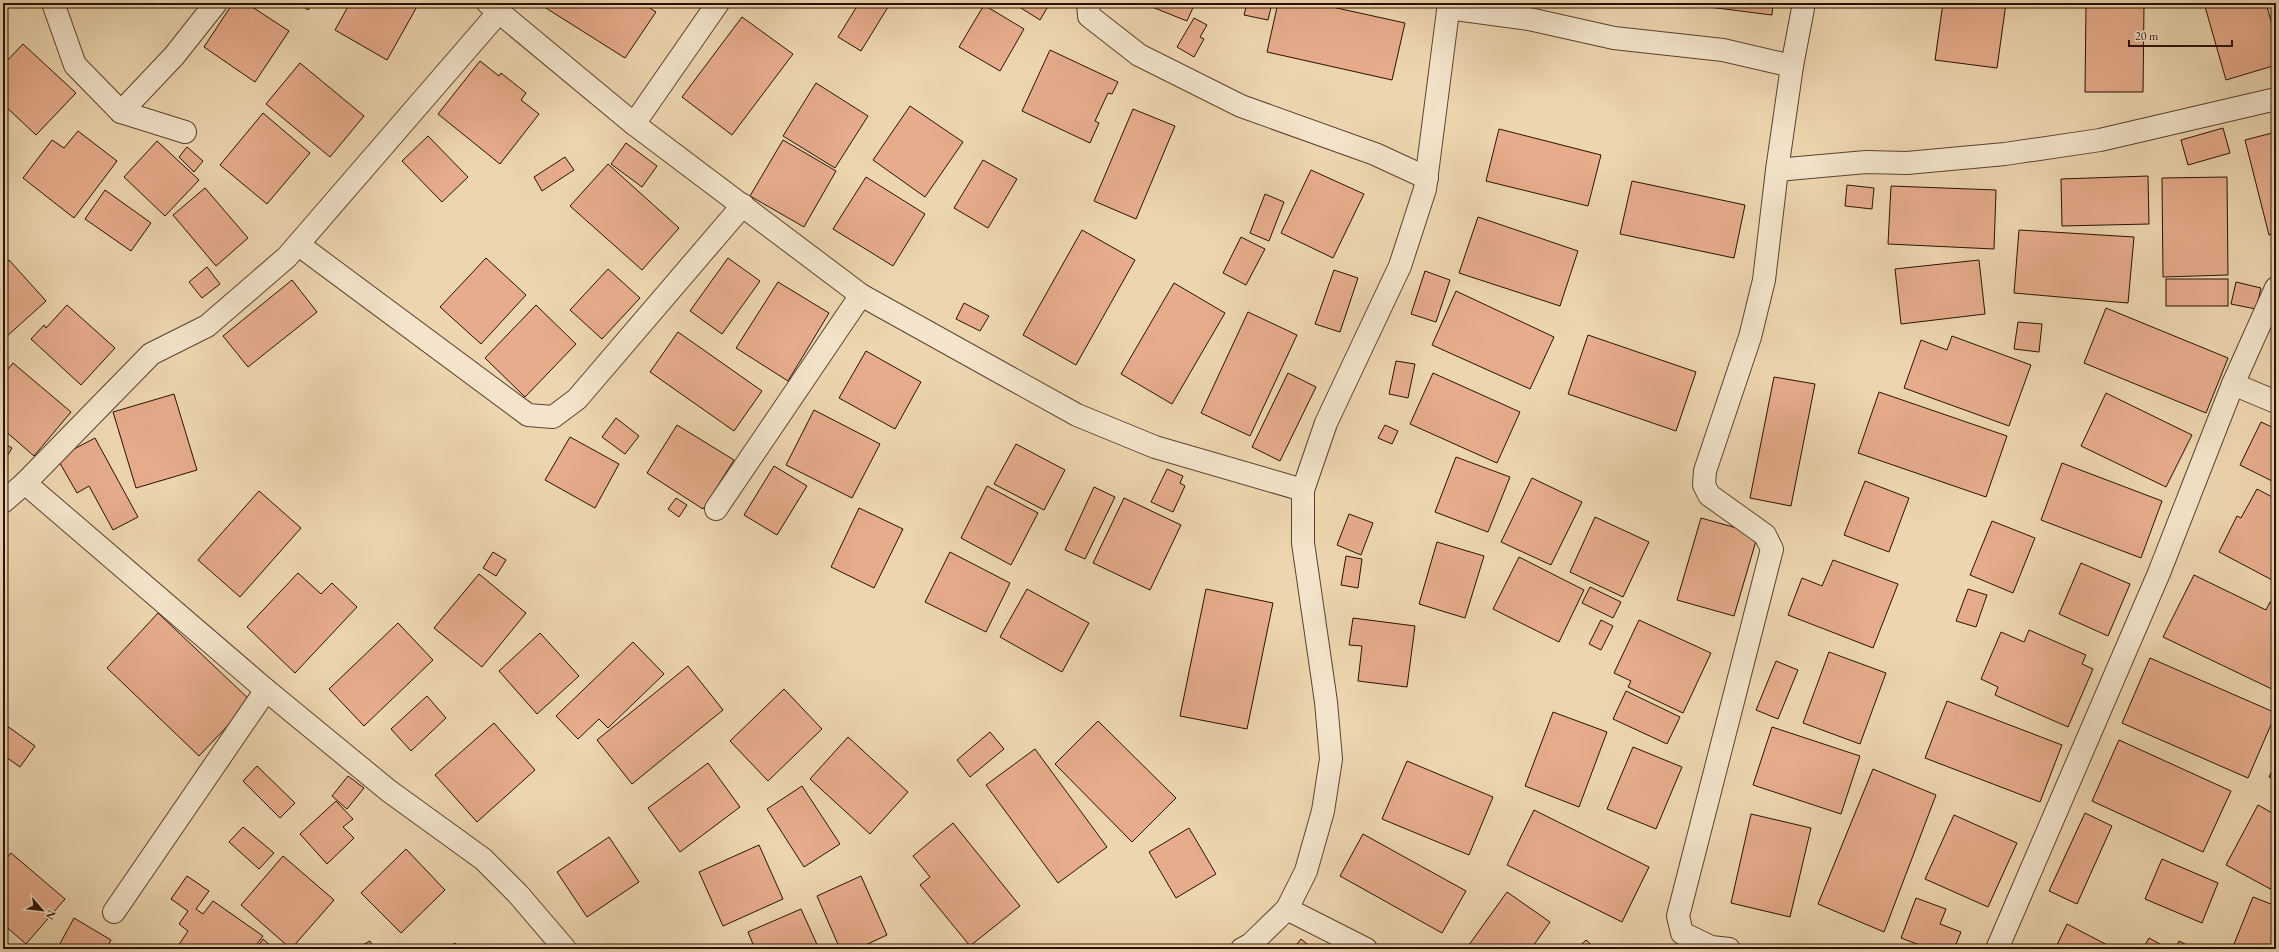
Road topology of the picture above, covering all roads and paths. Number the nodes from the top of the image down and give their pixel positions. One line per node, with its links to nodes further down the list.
1 (53, 3): 10 (street)
2 (216, 3): 10 (street)
3 (718, 3): 11 (street)
4 (1088, 3): 14 (street)
5 (1804, 3): 8 (street)
6 (1448, 5): 8 (street); 14 (street)
7 (493, 8): 11 (street); 16 (street)
8 (1792, 66): 13 (street)
9 (2276, 99): 13 (street)
10 (121, 112): 12 (street)
11 (634, 124): 15 (street)
12 (185, 132)
13 (1777, 170): 31 (street)
14 (1427, 178): 22 (street)
15 (743, 205): 16 (street); 18 (street)
16 (299, 245): 21 (street)
17 (2276, 288): 19 (street)
18 (861, 295): 22 (street); 24 (street)
19 (2233, 384): 20 (street); 32 (street)
20 (2276, 402)
21 (26, 483): 23 (street); 25 (street)
22 (1303, 490): 26 (street)
23 (3, 502)
24 (716, 508)
25 (266, 690): 27 (street); 28 (street)
26 (1286, 909): 29 (street); 30 (street)
27 (114, 912)
28 (565, 949)
29 (1242, 949)
30 (1366, 949)
31 (1729, 949)
32 (1997, 949)

